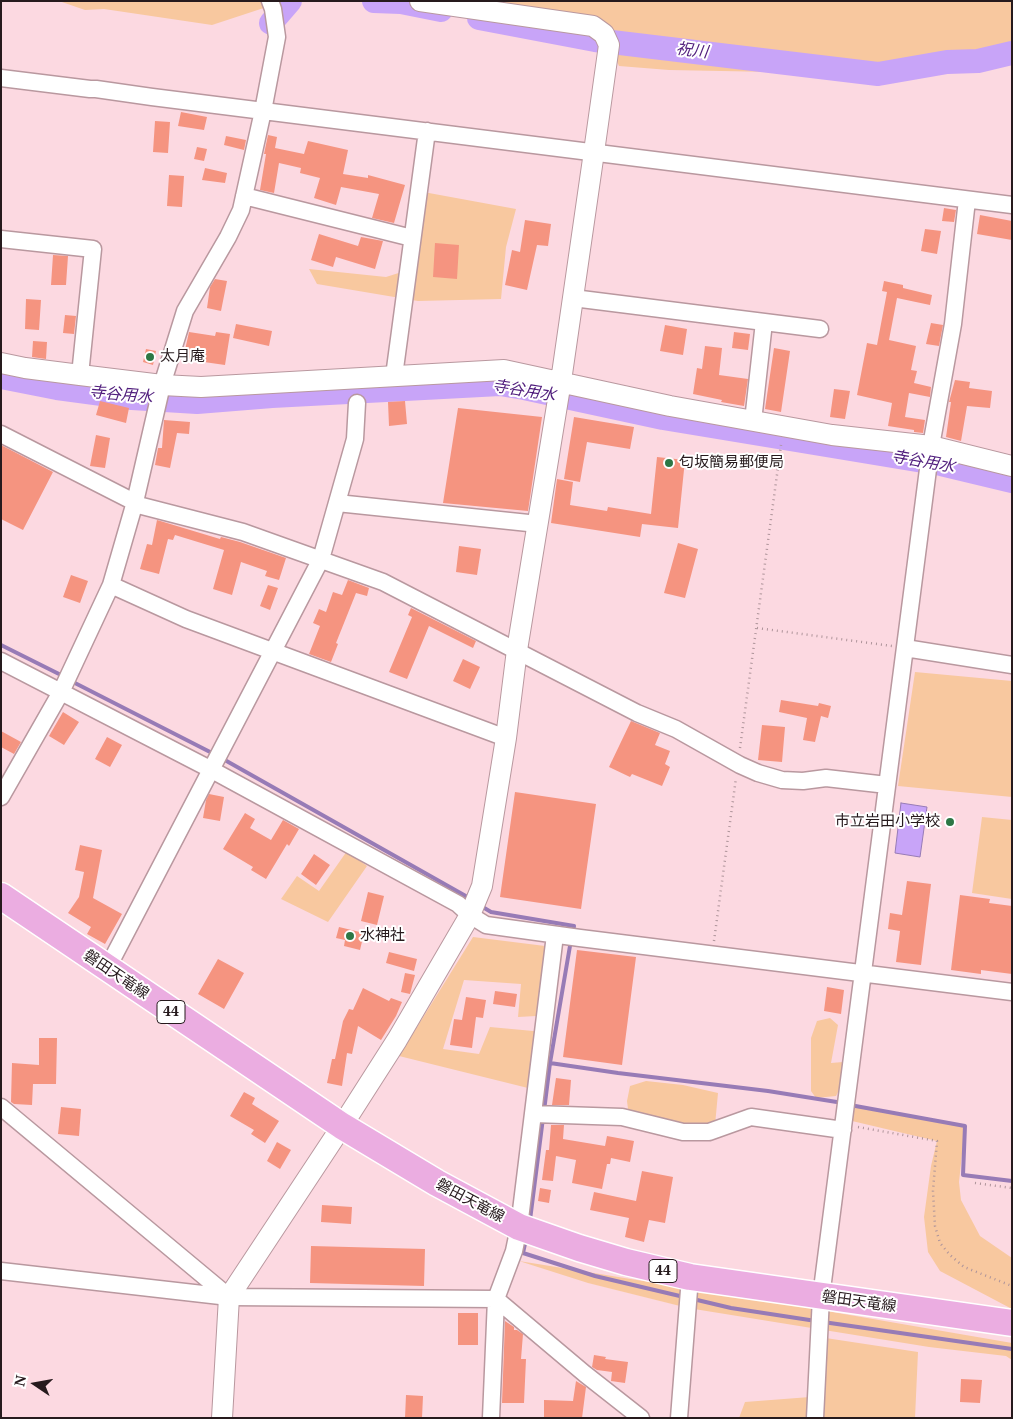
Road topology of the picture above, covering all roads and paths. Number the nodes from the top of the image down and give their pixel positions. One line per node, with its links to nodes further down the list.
1 (270, 1): 4 (street)
2 (420, 1): 6 (street)
3 (1, 78): 4 (street)
4 (264, 112): 5 (street); 7 (street)
5 (426, 132): 6 (street); 10 (street)
6 (594, 152): 8 (street); 12 (street)
7 (244, 196): 10 (street); 19 (street)
8 (966, 200): 9 (street); 24 (street)
9 (1012, 205)
10 (412, 238): 17 (street)
11 (1, 239): 16 (street)
12 (573, 298): 13 (street); 18 (street)
13 (764, 322): 14 (street); 21 (street)
14 (820, 329)
15 (1, 363): 16 (street)
16 (80, 376): 19 (street)
17 (394, 376): 18 (street); 19 (street)
18 (561, 381): 21 (street); 28 (street)
19 (162, 385): 26 (street)
20 (358, 403): 27 (street)
21 (753, 421): 24 (street)
22 (1, 434): 26 (street)
23 (781, 445): 31 (path)
24 (932, 446): 25 (street); 32 (street)
25 (1012, 466)
26 (136, 502): 29 (street); 30 (street)
27 (337, 503): 28 (street); 29 (street)
28 (538, 524): 33 (street)
29 (321, 559): 33 (street); 34 (street)
30 (111, 585): 34 (street); 37 (street)
31 (757, 628): 32 (path); 39 (path)
32 (905, 648): 36 (street); 41 (street)
33 (518, 650): 38 (street); 39 (street)
34 (271, 652): 38 (street); 40 (street)
35 (1, 661): 37 (street)
36 (1012, 665)
37 (61, 692): 40 (street); 42 (street)
38 (506, 738): 44 (street)
39 (738, 764): 41 (street); 46 (path)
40 (210, 768): 44 (street); 47 (street)
41 (887, 785): 48 (street)
42 (1, 797)
43 (1, 896): 47 (main road, 磐田天竜線 / 44)
44 (470, 915): 45 (street); 52 (street)
45 (555, 935): 46 (street); 51 (street)
46 (712, 955): 48 (street)
47 (107, 969): 52 (main road, 磐田天竜線 / 44)
48 (862, 974): 49 (street); 53 (street)
49 (1012, 992)
50 (1, 1107): 60 (street)
51 (534, 1114): 53 (street); 56 (street)
52 (342, 1126): 56 (main road, 磐田天竜線 / 44); 60 (street)
53 (843, 1127): 59 (path); 61 (street)
54 (975, 1183): 55 (path)
55 (1012, 1188)
56 (519, 1227): 58 (main road, 磐田天竜線 / 44); 62 (street)
57 (1, 1271): 60 (street)
58 (690, 1277): 61 (main road, 磐田天竜線 / 44); 67 (street)
59 (1012, 1286)
60 (229, 1297): 62 (street); 64 (street)
61 (821, 1297): 63 (main road, 磐田天竜線 / 44); 68 (street)
62 (496, 1299): 65 (street); 66 (street)
63 (1012, 1324)
64 (222, 1418)
65 (491, 1418)
66 (641, 1418)
67 (679, 1418)
68 (815, 1418)

